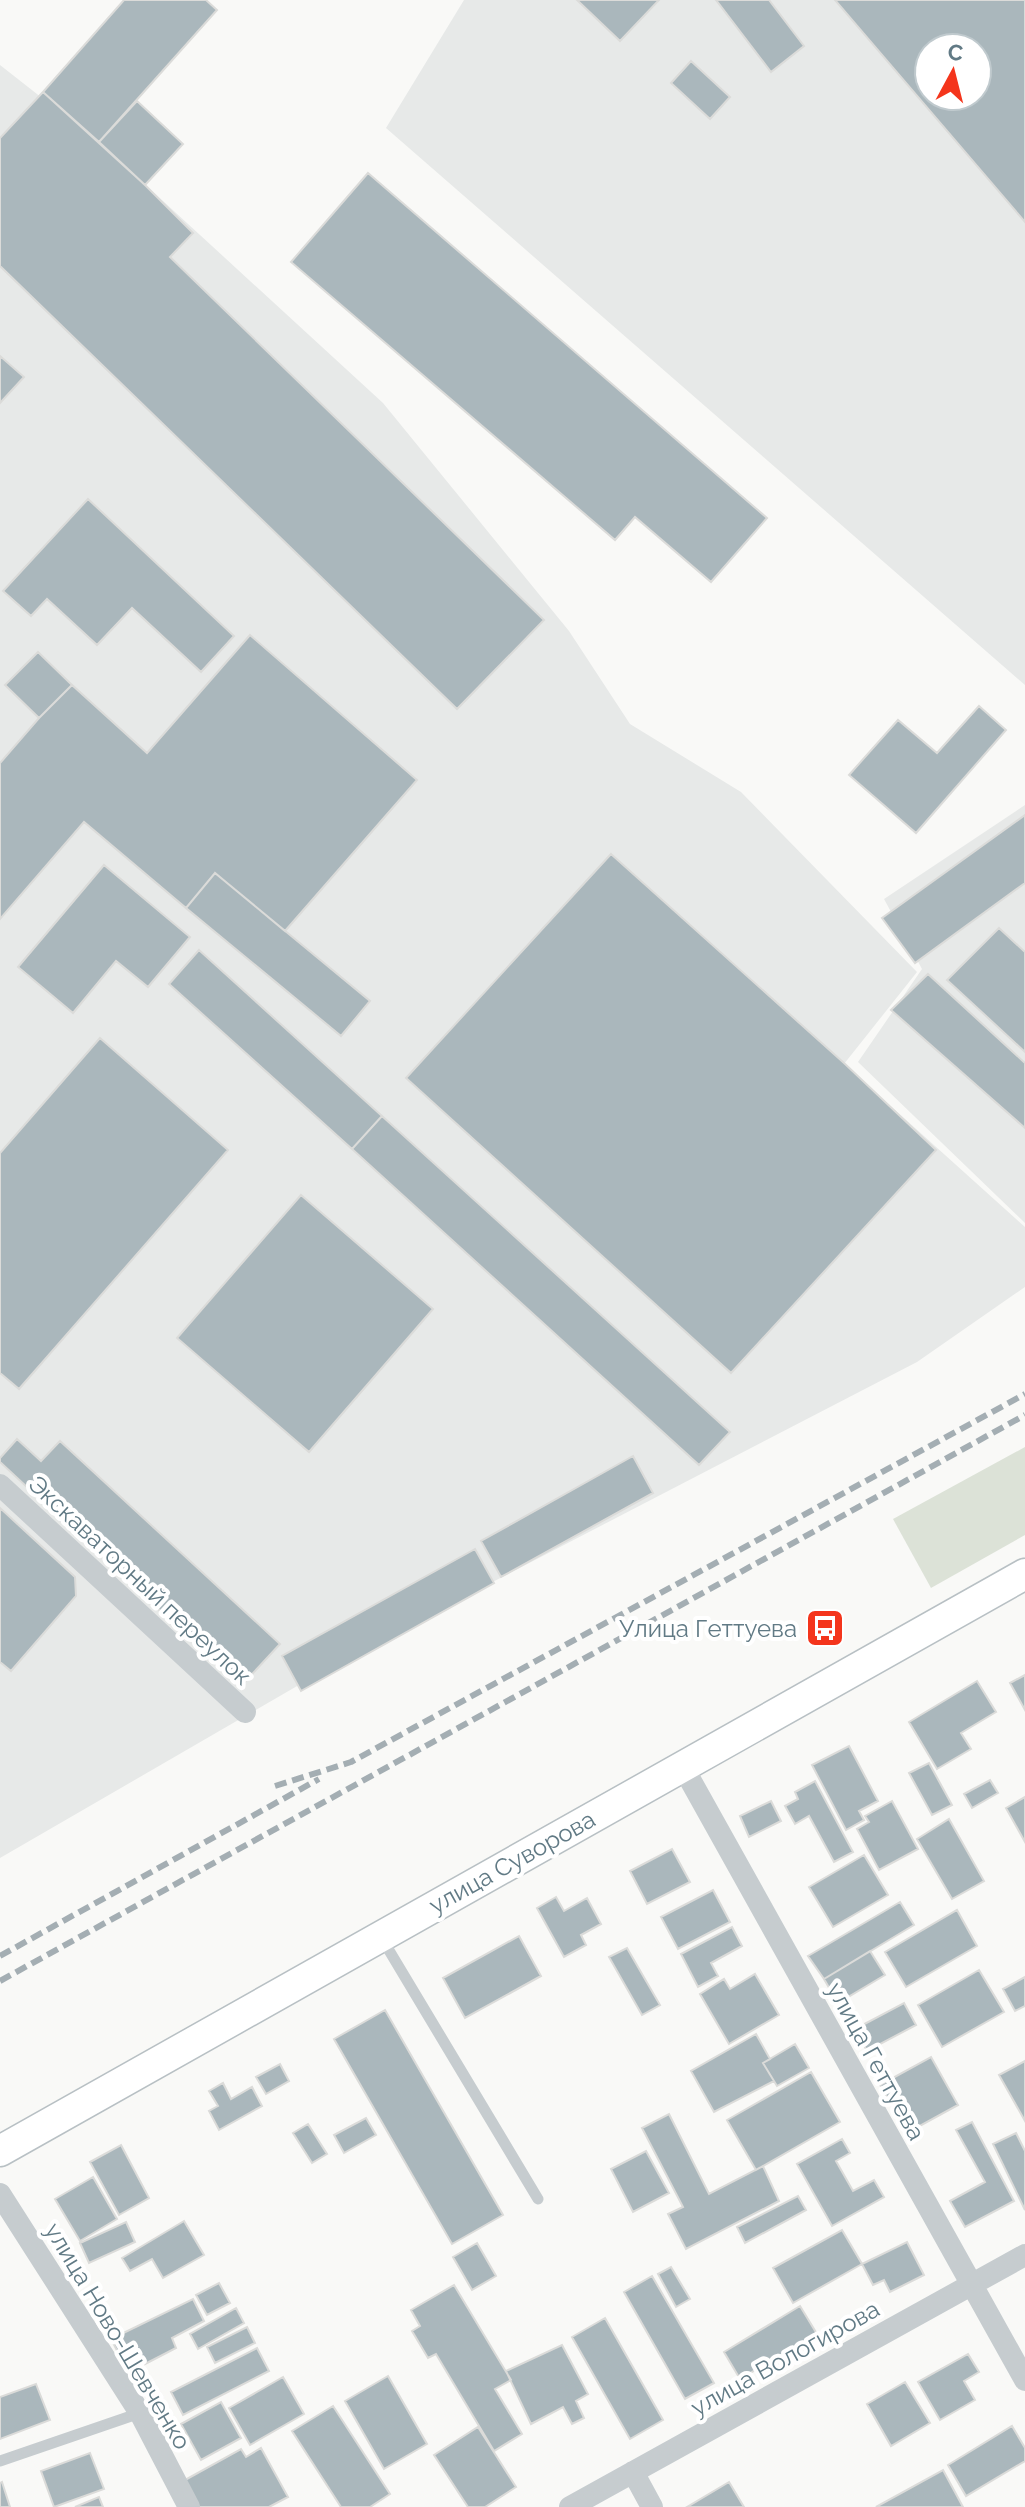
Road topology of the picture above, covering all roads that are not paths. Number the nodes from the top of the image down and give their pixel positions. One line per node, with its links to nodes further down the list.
1 (0, 1485): 3 (street, Экскаваторный переулок)
2 (1025, 1574): 4 (street, улица Суворова)
3 (245, 1712)
4 (683, 1767): 5 (street, улица Суворова); 10 (street, улица Геттуева)
5 (381, 1936): 6 (street, улица Суворова); 8 (lane)
6 (0, 2151)
7 (0, 2194): 12 (street, улица Ново-Шевченко)
8 (538, 2199)
9 (1025, 2255): 10 (street, улица Вологирова)
10 (971, 2285): 11 (street, улица Геттуева); 14 (street, улица Вологирова)
11 (1025, 2380)
12 (140, 2413): 13 (lane); 15 (street, улица Ново-Шевченко)
13 (0, 2461)
14 (633, 2472): 16 (street, улица Вологирова); 17 (street)
15 (189, 2507)
16 (570, 2507)
17 (652, 2507)

